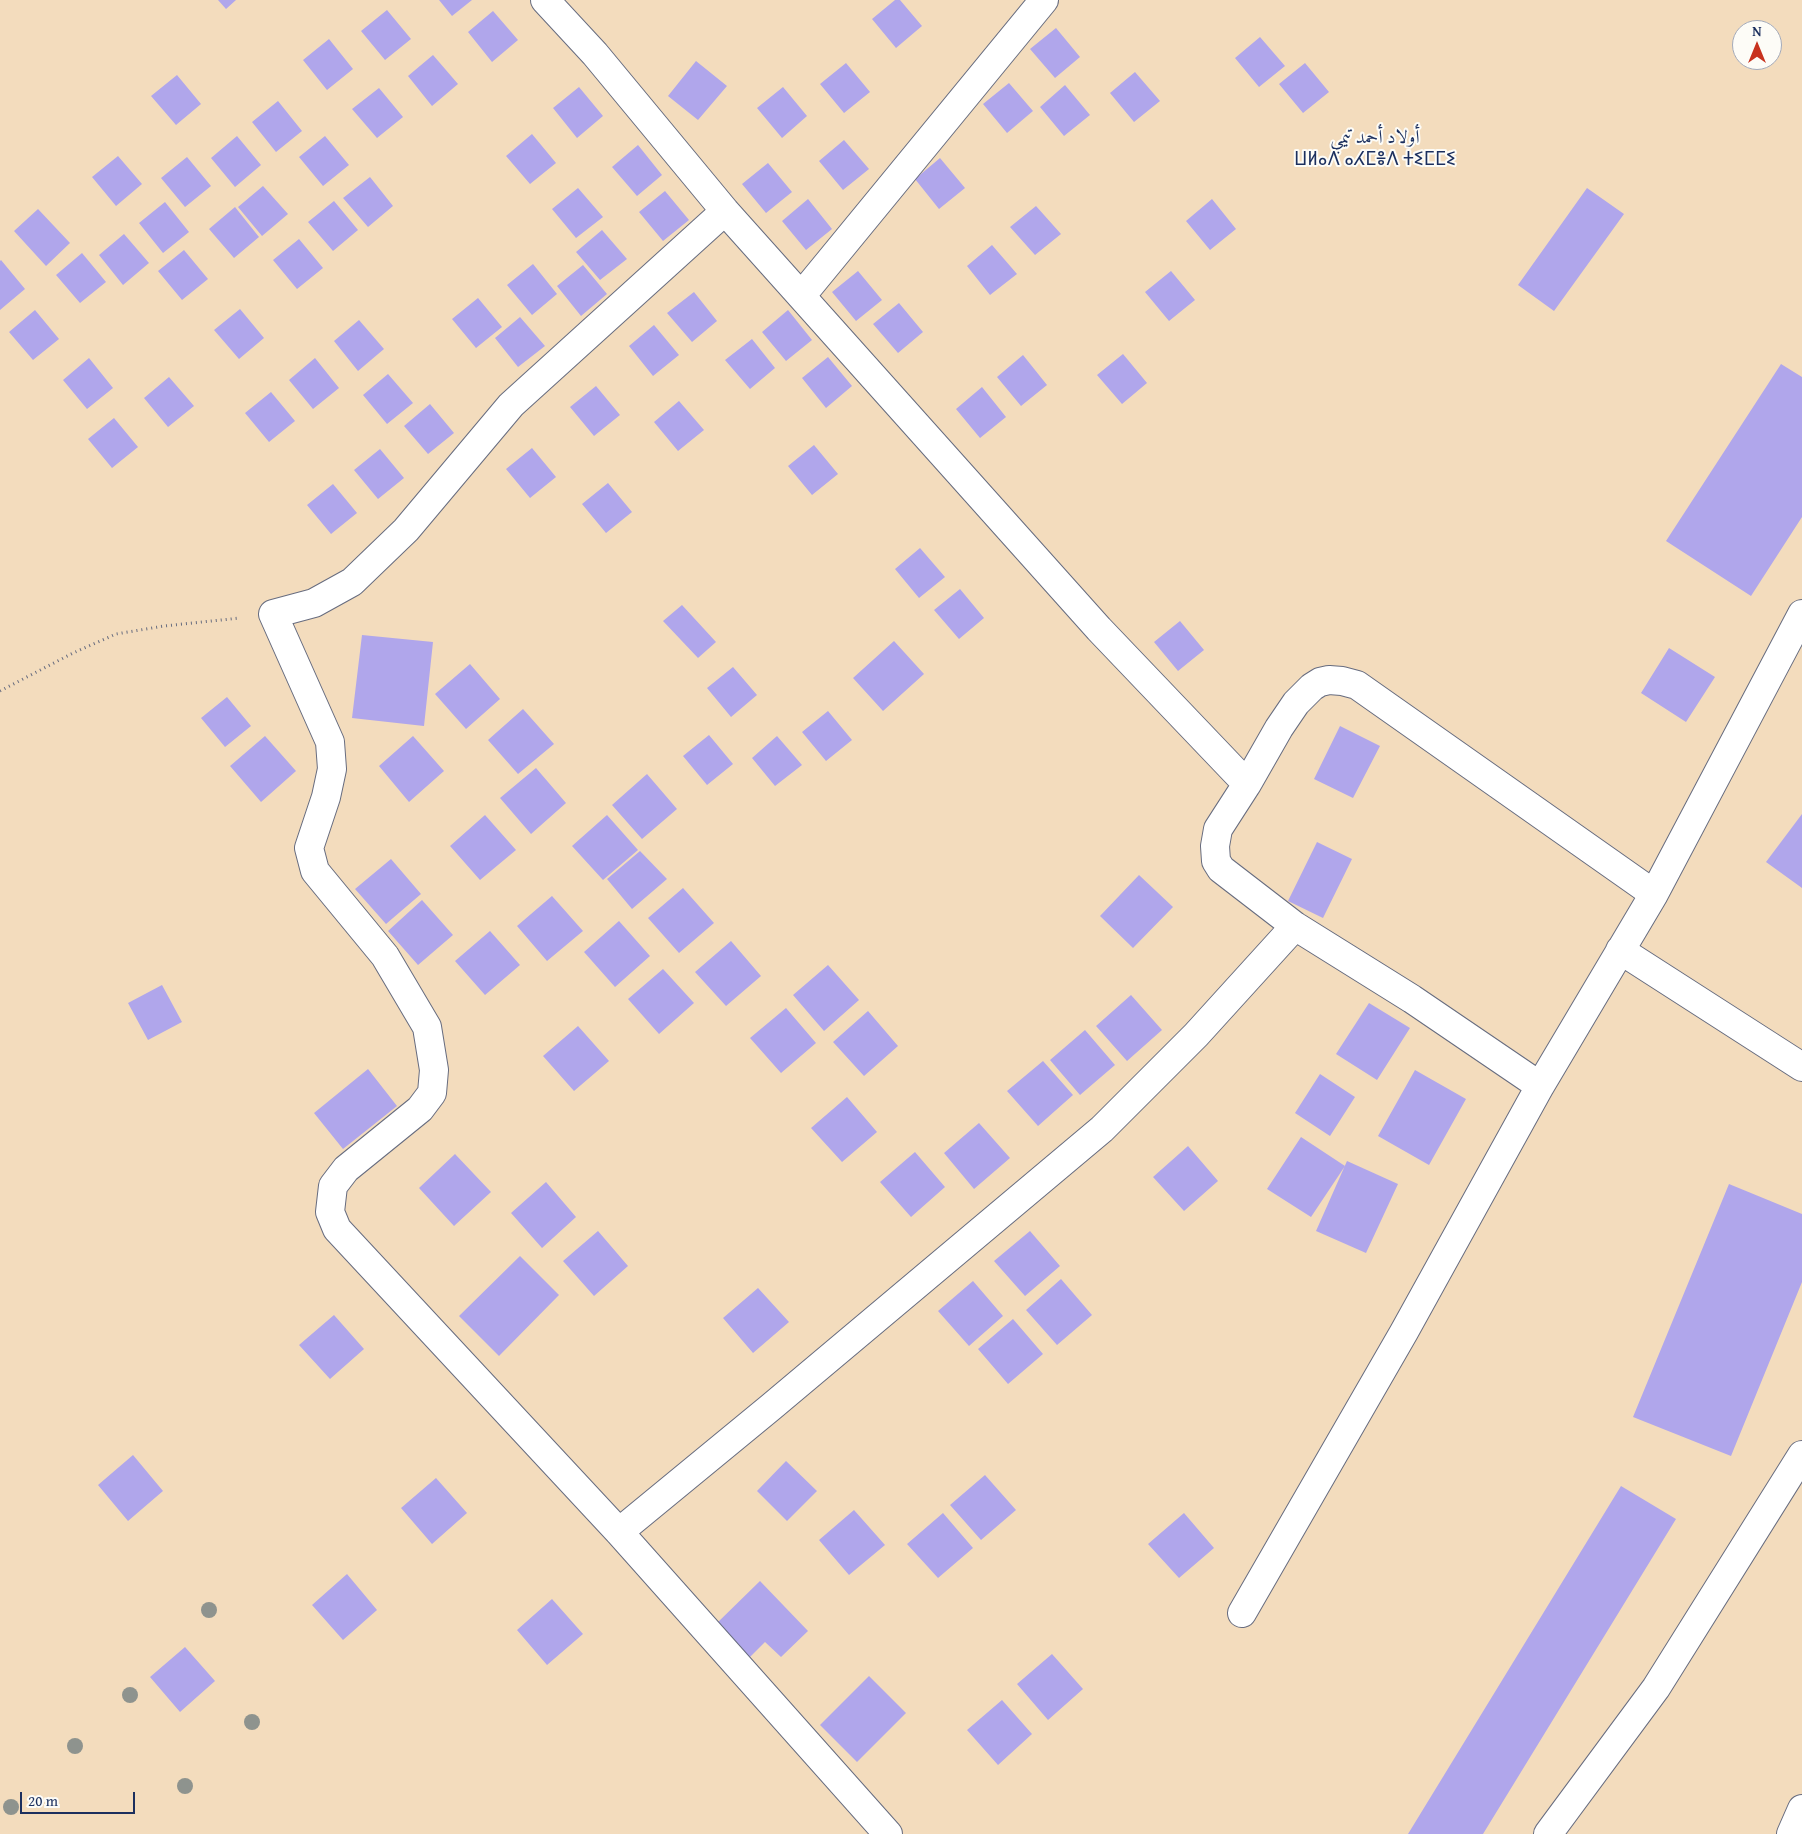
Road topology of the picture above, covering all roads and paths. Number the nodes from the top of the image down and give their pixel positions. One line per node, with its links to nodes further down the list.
1 (545, 0): 3 (street)
2 (1044, 0): 4 (street)
3 (725, 211): 4 (street); 5 (street)
4 (802, 295): 8 (street)
5 (274, 614): 7 (path); 15 (street)
6 (1802, 614): 9 (street)
7 (0, 691)
8 (1247, 784): 9 (street); 10 (street)
9 (1654, 894): 11 (street)
10 (1294, 926): 13 (street); 15 (street)
11 (1620, 950): 12 (street); 13 (street)
12 (1802, 1067)
13 (1540, 1086): 16 (street)
14 (1802, 1455): 19 (street)
15 (618, 1532): 18 (street)
16 (1242, 1613)
17 (1802, 1809): 20 (street)
18 (888, 1834)
19 (1548, 1834)
20 (1791, 1834)

